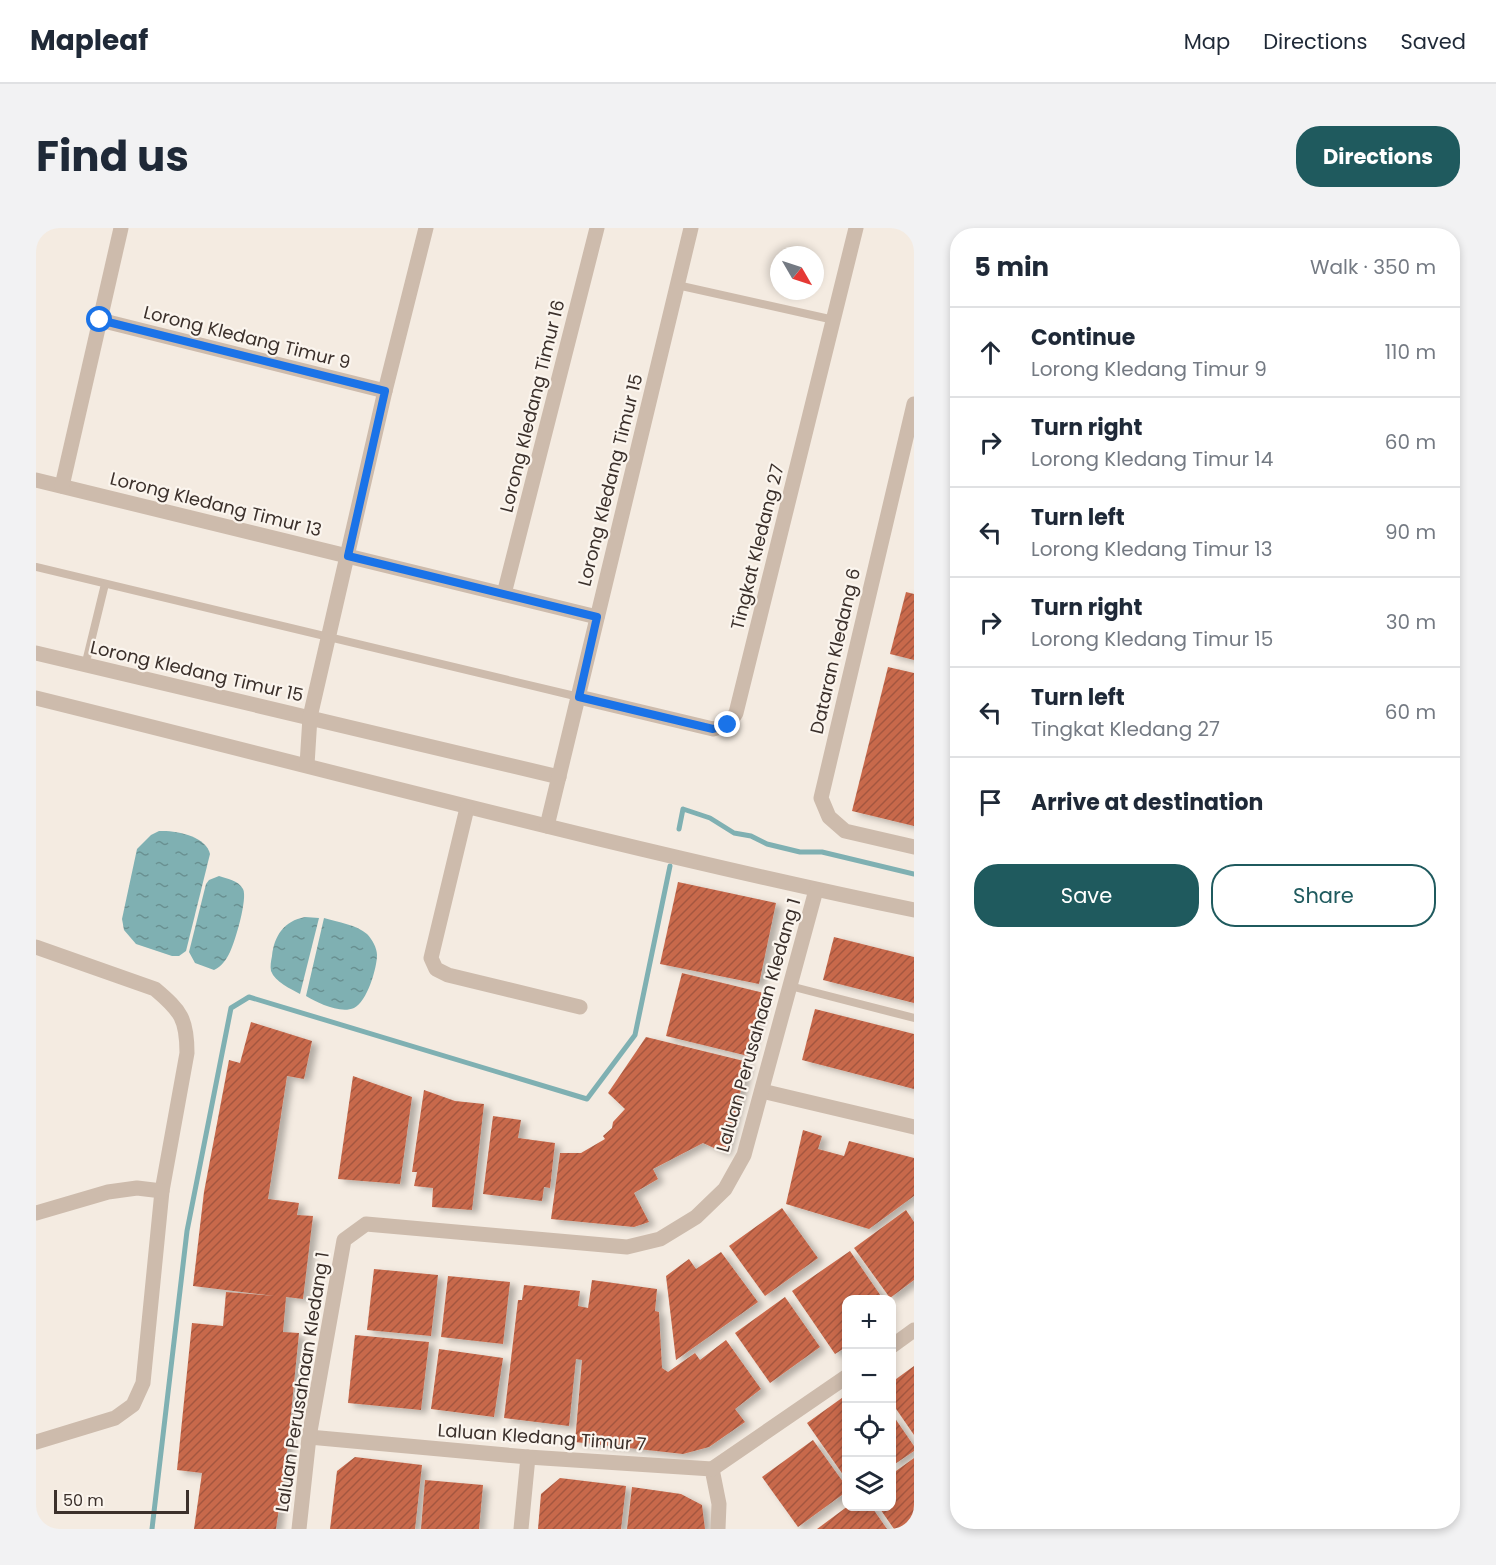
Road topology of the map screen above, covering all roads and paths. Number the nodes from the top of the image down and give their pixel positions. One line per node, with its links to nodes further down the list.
1 (121, 228): 7 (street)
2 (597, 228): 16 (street, Lorong Kledang Timur 16)
3 (690, 228): 6 (street, Lorong Kledang Timur 15)
4 (856, 228): 8 (street, Tingkat Kledang 27)
5 (422, 229): 9 (street)
6 (677, 285): 8 (lane); 17 (street, Lorong Kledang Timur 15)
7 (100, 320): 9 (street, Lorong Kledang Timur 9); 12 (street)
8 (834, 320): 21 (street, Tingkat Kledang 27)
9 (385, 391): 13 (street)
10 (914, 404): 28 (street, Dataran Kledang 6)
11 (36, 480): 12 (street, Lorong Kledang Timur 13)
12 (62, 486): 13 (street, Lorong Kledang Timur 13)
13 (348, 556): 16 (street, Lorong Kledang Timur 13); 18 (street)
14 (36, 567): 15 (lane)
15 (105, 584): 18 (lane); 20 (lane)
16 (504, 594): 17 (street, Lorong Kledang Timur 13)
17 (597, 617): 21 (street, Lorong Kledang Timur 15)
18 (329, 637): 21 (lane); 23 (street)
19 (36, 653): 20 (street, Lorong Kledang Timur 15)
20 (85, 666): 23 (street, Lorong Kledang Timur 15)
21 (579, 697): 25 (street, Lorong Kledang Timur 15)
22 (36, 698): 24 (street)
23 (310, 717): 24 (street); 25 (street, Lorong Kledang Timur 15)
24 (307, 765): 26 (street)
25 (559, 777): 27 (street, Lorong Kledang Timur 15)
26 (467, 808): 27 (street); 33 (street)
27 (547, 826): 29 (street)
28 (914, 847)
29 (816, 890): 30 (street); 32 (street, Laluan Perusahaan Kledang 1)
30 (914, 910)
31 (36, 947): 37 (street)
32 (790, 986): 34 (lane); 35 (street, Laluan Perusahaan Kledang 1)
33 (580, 1007)
34 (914, 1018)
35 (762, 1091): 36 (street); 42 (street, Laluan Perusahaan Kledang 1)
36 (914, 1127)
37 (162, 1191): 38 (street); 43 (street)
38 (36, 1213)
39 (914, 1330): 40 (street)
40 (896, 1343)
41 (842, 1380): 45 (street)
42 (309, 1437): 44 (street, Laluan Kledang Timur 7); 46 (street, Laluan Perusahaan Kledang 1)
43 (36, 1442)
44 (528, 1457): 45 (street, Laluan Kledang Timur 7); 47 (street)
45 (711, 1469): 48 (street)
46 (299, 1529)
47 (520, 1529)
48 (718, 1529)

